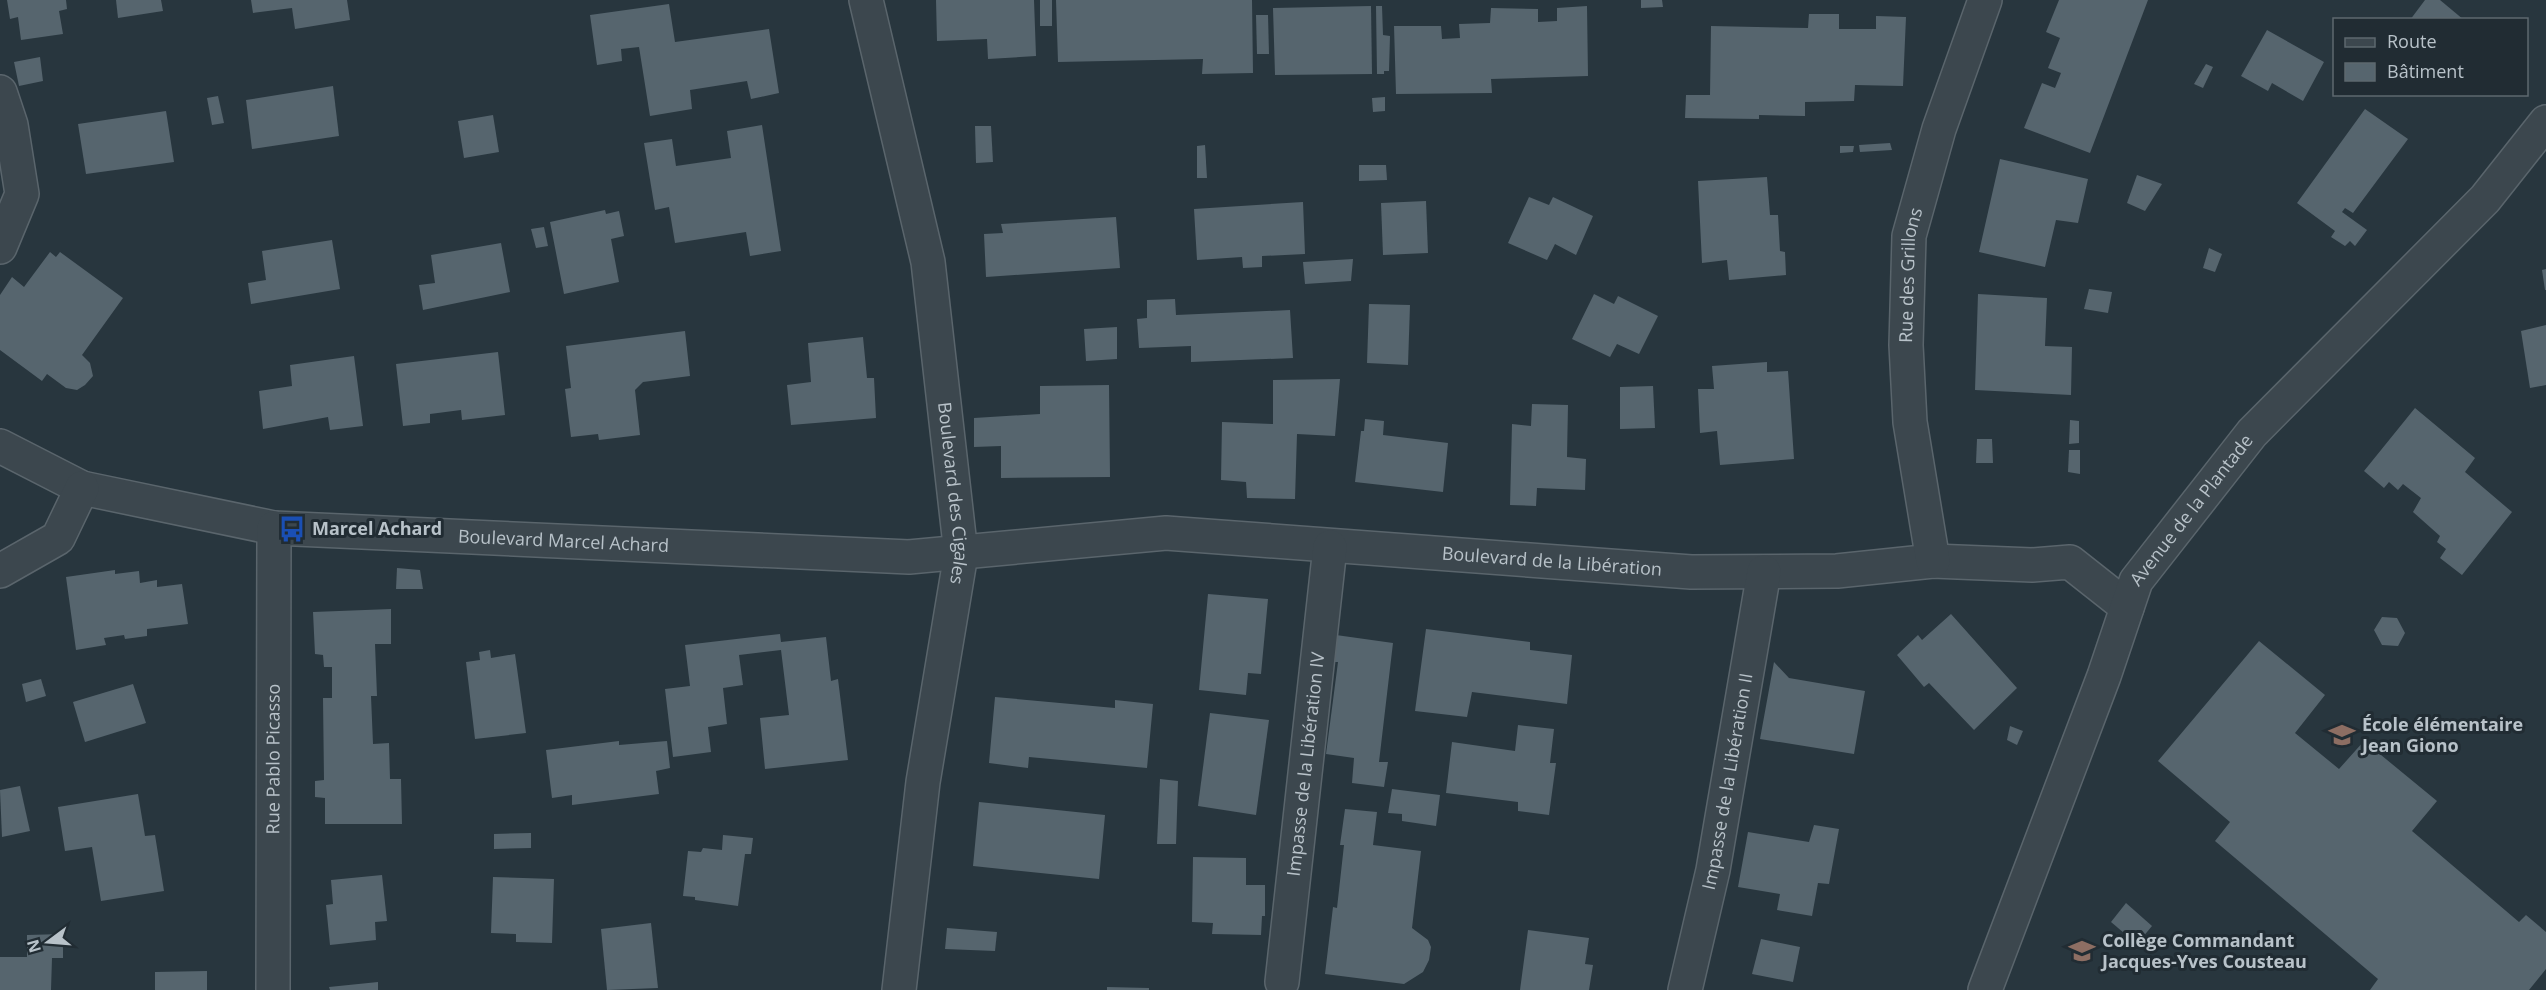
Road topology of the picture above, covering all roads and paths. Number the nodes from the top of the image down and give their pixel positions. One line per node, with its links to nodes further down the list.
1 (866, 0): 10 (street, Boulevard des Cigales)
2 (1986, 0): 11 (street, Rue des Grillons)
3 (0, 92): 5 (street)
4 (2546, 122): 14 (street, Avenue de la Plantade)
5 (0, 247)
6 (0, 446): 7 (street, Boulevard Marcel Achard)
7 (82, 488): 8 (street, Boulevard Marcel Achard); 12 (street)
8 (274, 528): 10 (street, Boulevard Marcel Achard); 16 (street, Rue Pablo Picasso)
9 (1330, 547): 10 (street, Boulevard de la Libération); 13 (street, Boulevard de la Libération); 15 (street, Impasse de la Libération IV)
10 (961, 554): 17 (street, Boulevard des Cigales)
11 (1933, 561): 13 (street, Boulevard de la Libération); 14 (street, Boulevard de la Libération)
12 (0, 571)
13 (1764, 572): 18 (street, Impasse de la Libération II)
14 (2127, 607): 19 (street, Avenue de la Plantade)
15 (1281, 982)
16 (273, 990)
17 (899, 990)
18 (1685, 990)
19 (1985, 990)

